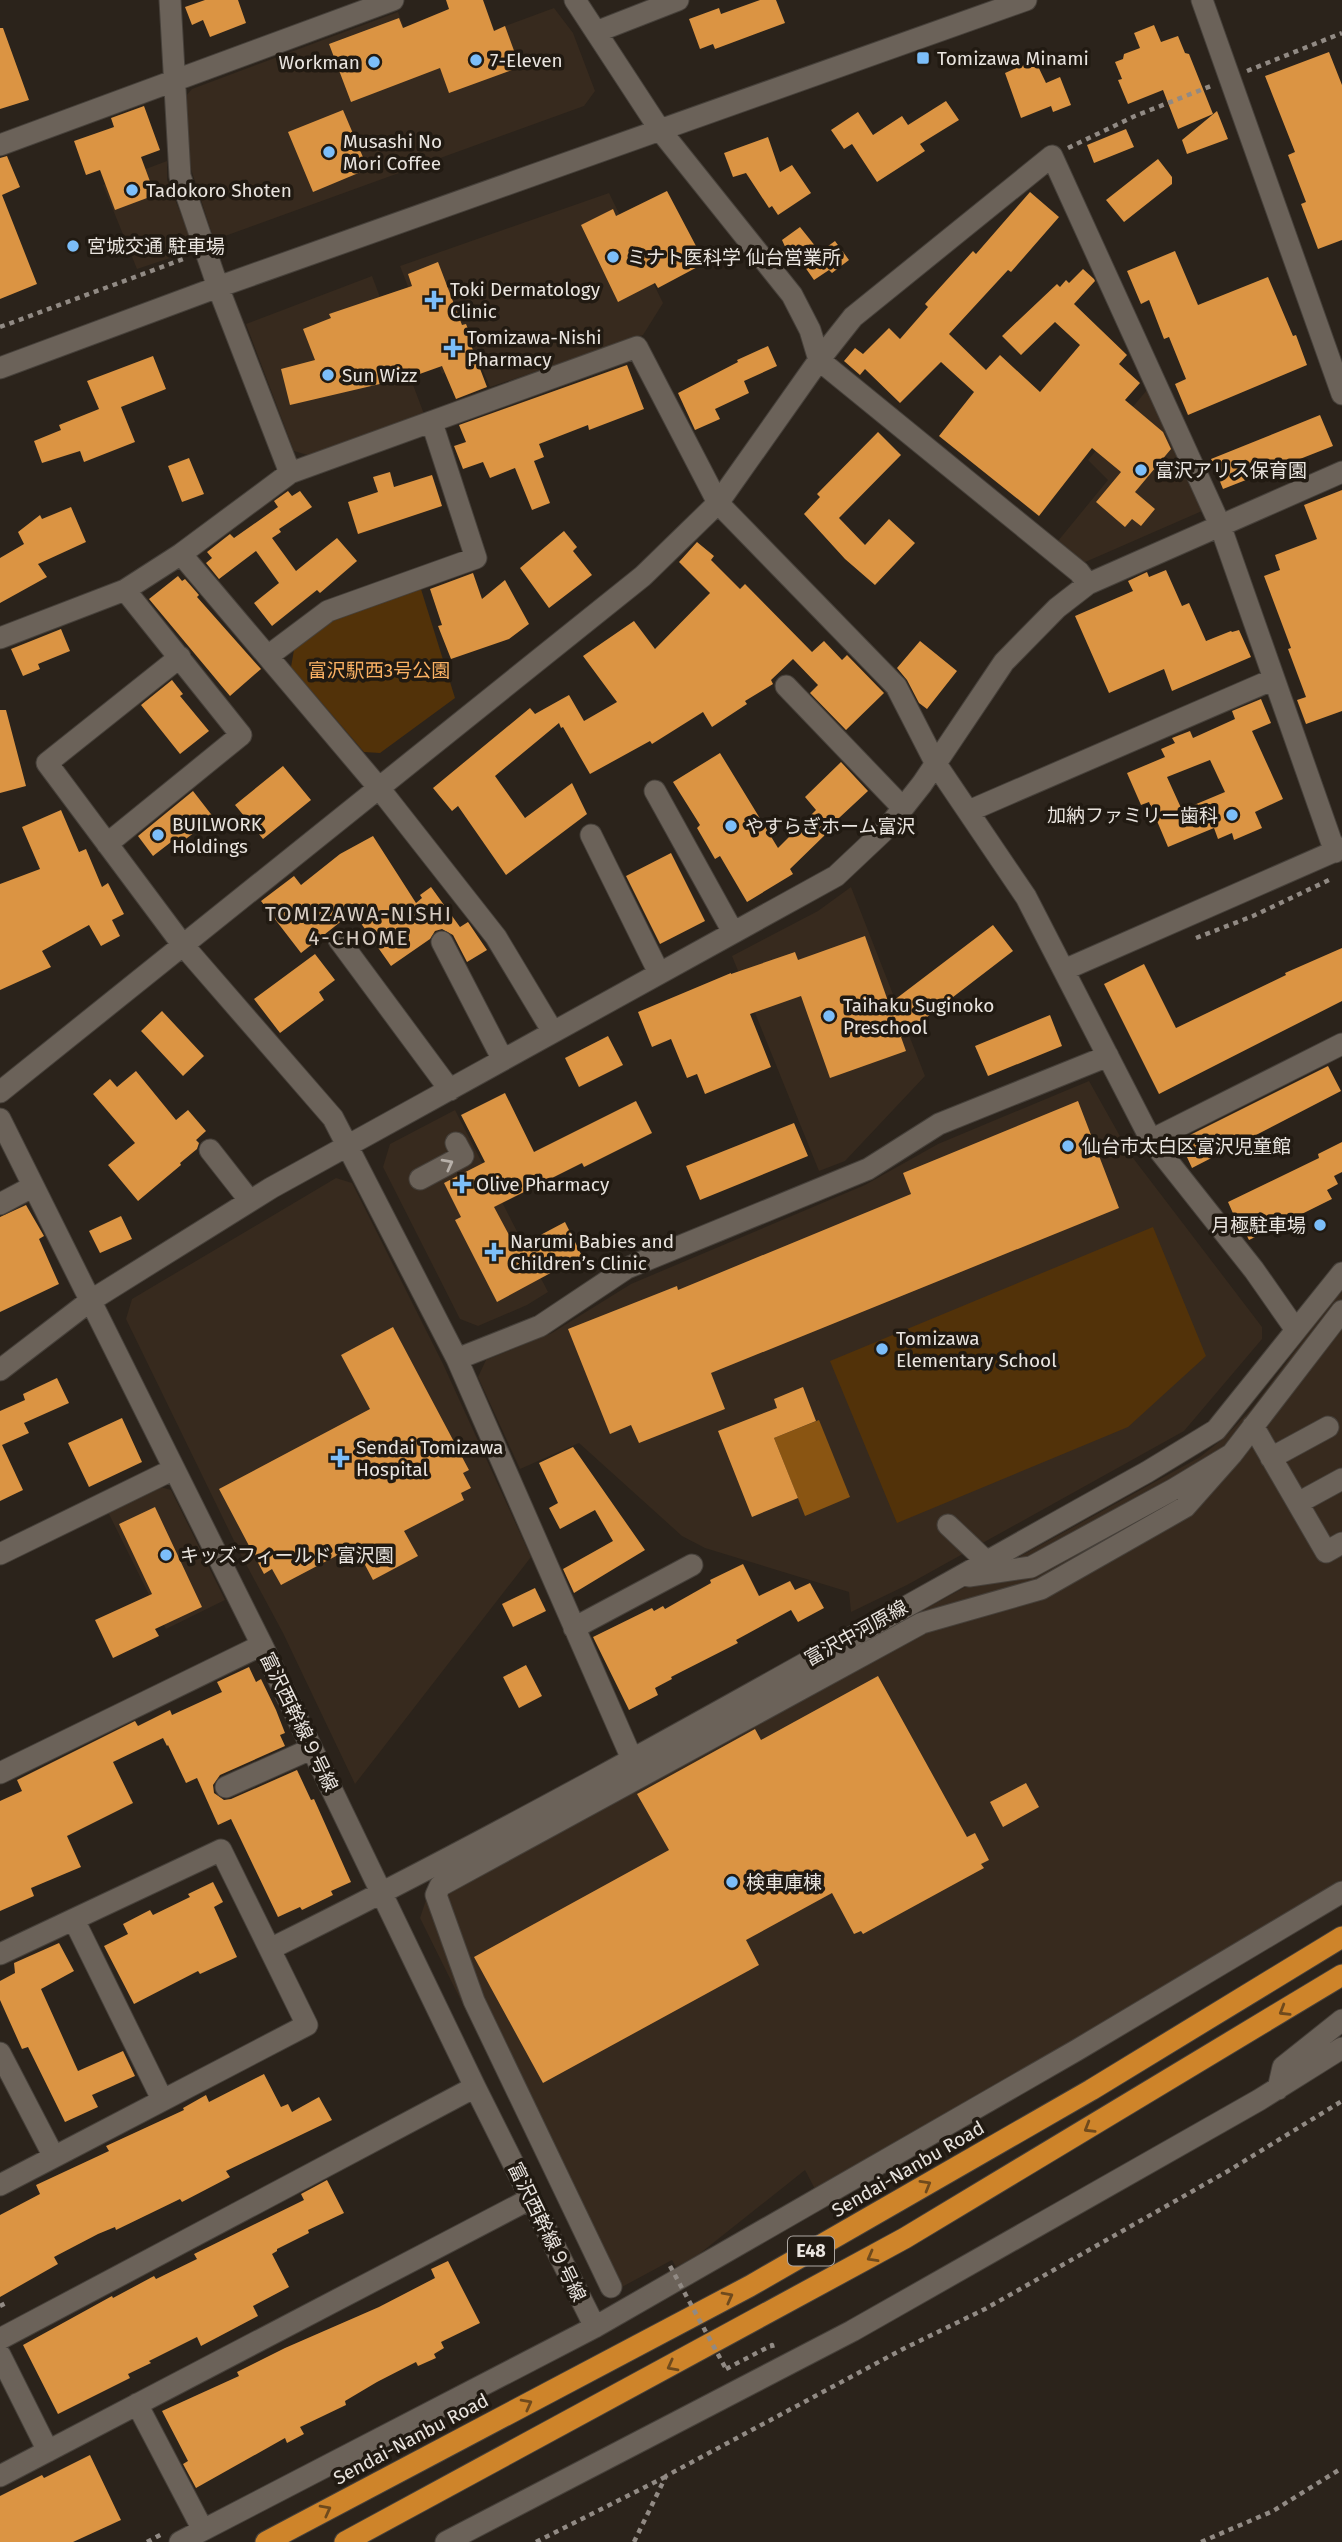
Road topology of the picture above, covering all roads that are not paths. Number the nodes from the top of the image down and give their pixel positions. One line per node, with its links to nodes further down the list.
1 (170, 0): 8 (street)
2 (393, 0): 8 (street)
3 (575, 0): 7 (street)
4 (678, 0): 7 (street)
5 (1026, 0): 9 (street)
6 (1202, 0): 14 (street)
7 (596, 32): 9 (street)
8 (174, 81): 10 (street); 11 (street)
9 (660, 130): 11 (street); 12 (street)
10 (0, 145)
11 (218, 287): 13 (street); 17 (street)
12 (819, 360): 18 (street); 19 (street); 21 (street)
13 (0, 368)
14 (1342, 394)
15 (432, 423): 17 (street); 18 (street); 24 (street)
16 (1342, 472): 19 (street)
17 (289, 473): 20 (street)
18 (718, 503): 28 (street); 29 (street)
19 (1220, 525): 21 (street); 26 (street)
20 (181, 554): 22 (street); 24 (street)
21 (1088, 584): 28 (street)
22 (125, 590): 23 (street); 25 (street)
23 (0, 638)
24 (268, 656): 29 (street)
25 (180, 657): 34 (street); 34 (street)
26 (1274, 678): 32 (street); 35 (street)
27 (786, 686): 31 (street)
28 (936, 764): 31 (street); 32 (street)
29 (379, 788): 39 (street); 42 (street)
30 (655, 790): 36 (street)
31 (903, 808): 36 (street)
32 (969, 811): 40 (street)
33 (591, 835): 41 (street)
34 (107, 844): 39 (street)
35 (1338, 850): 40 (street)
36 (733, 932): 41 (street)
37 (340, 940): 46 (street)
38 (442, 942): 45 (street)
39 (182, 944): 47 (street); 51 (street)
40 (1063, 970): 44 (street)
41 (659, 973): 42 (street)
42 (553, 1032): 45 (street)
43 (1342, 1044): 49 (street)
44 (1108, 1056): 49 (street); 61 (street)
45 (503, 1060): 46 (street)
46 (450, 1090): 51 (street)
47 (0, 1092)
48 (0, 1119): 54 (street, 富沢西幹線９号線)
49 (1151, 1140): 60 (street)
50 (456, 1143): 53 (street, one-way to 50)
51 (348, 1146): 55 (street); 61 (street)
52 (210, 1150): 55 (street)
53 (420, 1179)
54 (32, 1187): 56 (street); 58 (street, 富沢西幹線９号線)
55 (250, 1201): 58 (street)
56 (0, 1204)
57 (1342, 1273): 60 (street, 富沢中河原線)
58 (90, 1301): 62 (street); 67 (street, 富沢西幹線９号線)
59 (1342, 1311): 63 (street)
60 (1297, 1330): 73 (street, 富沢中河原線)
61 (457, 1359): 76 (street)
62 (0, 1370)
63 (1253, 1426): 65 (street); 66 (street)
64 (1328, 1427): 66 (street)
65 (1232, 1454): 75 (street); 98 (street)
66 (1271, 1458): 69 (street)
67 (174, 1469): 72 (street); 77 (street, 富沢西幹線９号線)
68 (1342, 1479): 69 (street)
69 (1298, 1503): 71 (street)
70 (948, 1525): 73 (street)
71 (1342, 1543)
72 (0, 1554)
73 (986, 1560): 75 (street, 富沢中河原線)
74 (692, 1565): 76 (street)
75 (954, 1578): 79 (street, 富沢中河原線)
76 (574, 1628): 79 (street)
77 (262, 1645): 78 (street, 富沢西幹線９号線); 80 (street)
78 (311, 1749): 81 (street); 83 (street, 富沢西幹線９号線)
79 (632, 1759): 83 (street, 富沢中河原線)
80 (0, 1773)
81 (226, 1787)
82 (1342, 1892): 99 (street)
83 (381, 1895): 86 (street, 富沢中河原線); 92 (street, 富沢西幹線９号線)
84 (74, 1920): 86 (street); 87 (street); 94 (street)
85 (1342, 1937): 107 (highway, Sendai-Nanbu Road / E48, one-way to 85)
86 (270, 1949): 94 (street)
87 (0, 1954)
88 (1342, 1976): 108 (highway, E48, one-way to 108)
89 (1342, 2020): 93 (street)
90 (1342, 2049): 93 (street)
91 (0, 2053): 95 (street)
92 (475, 2087): 97 (street, 富沢西幹線９号線); 100 (street)
93 (1278, 2089): 109 (street)
94 (162, 2099): 95 (street)
95 (54, 2157): 96 (street)
96 (0, 2185)
97 (530, 2199): 99 (street, 富沢西幹線９号線); 102 (street)
98 (611, 2287)
99 (595, 2327): 105 (street)
100 (0, 2339)
101 (0, 2355): 103 (street)
102 (137, 2404): 103 (street); 105 (street)
103 (48, 2451): 104 (street)
104 (0, 2476)
105 (200, 2524): 106 (street)
106 (180, 2542)
107 (266, 2542)
108 (345, 2542)
109 (446, 2542)

